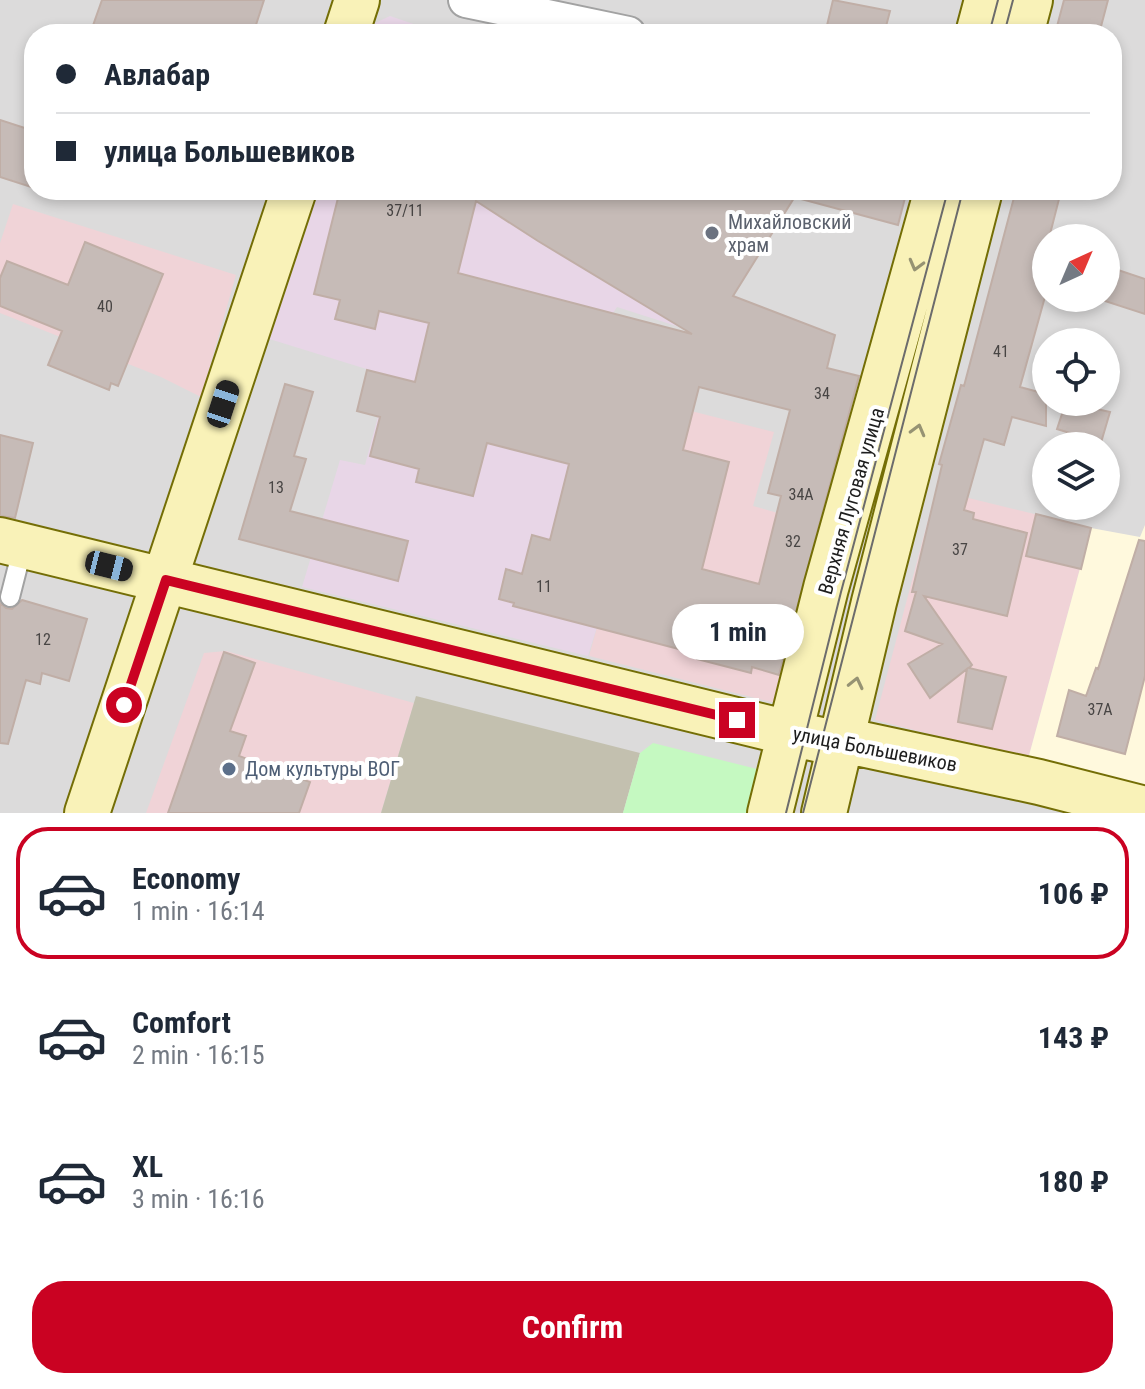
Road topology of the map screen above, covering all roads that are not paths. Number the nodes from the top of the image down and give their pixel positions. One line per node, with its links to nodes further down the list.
1 (357, 0): 5 (main road)
2 (466, 0): 6 (street)
3 (987, 0): 7 (main road)
4 (1030, 0): 8 (main road)
5 (349, 24)
6 (580, 24)
7 (981, 24)
8 (1024, 24)
9 (291, 200): 13 (main road)
10 (934, 200): 15 (main road, Верхняя Луговая улица, one-way to 15)
11 (977, 200): 16 (main road, one-way to 11)
12 (12, 543): 13 (main road, улица Большевиков); 14 (lane)
13 (166, 580): 15 (main road, улица Большевиков); 18 (main road)
14 (10, 597)
15 (789, 733): 16 (main road, улица Большевиков); 19 (main road, Верхняя Луговая улица)
16 (843, 740): 17 (main road, улица Большевиков); 20 (main road)
17 (1145, 809)
18 (87, 813)
19 (770, 813)
20 (824, 813)

